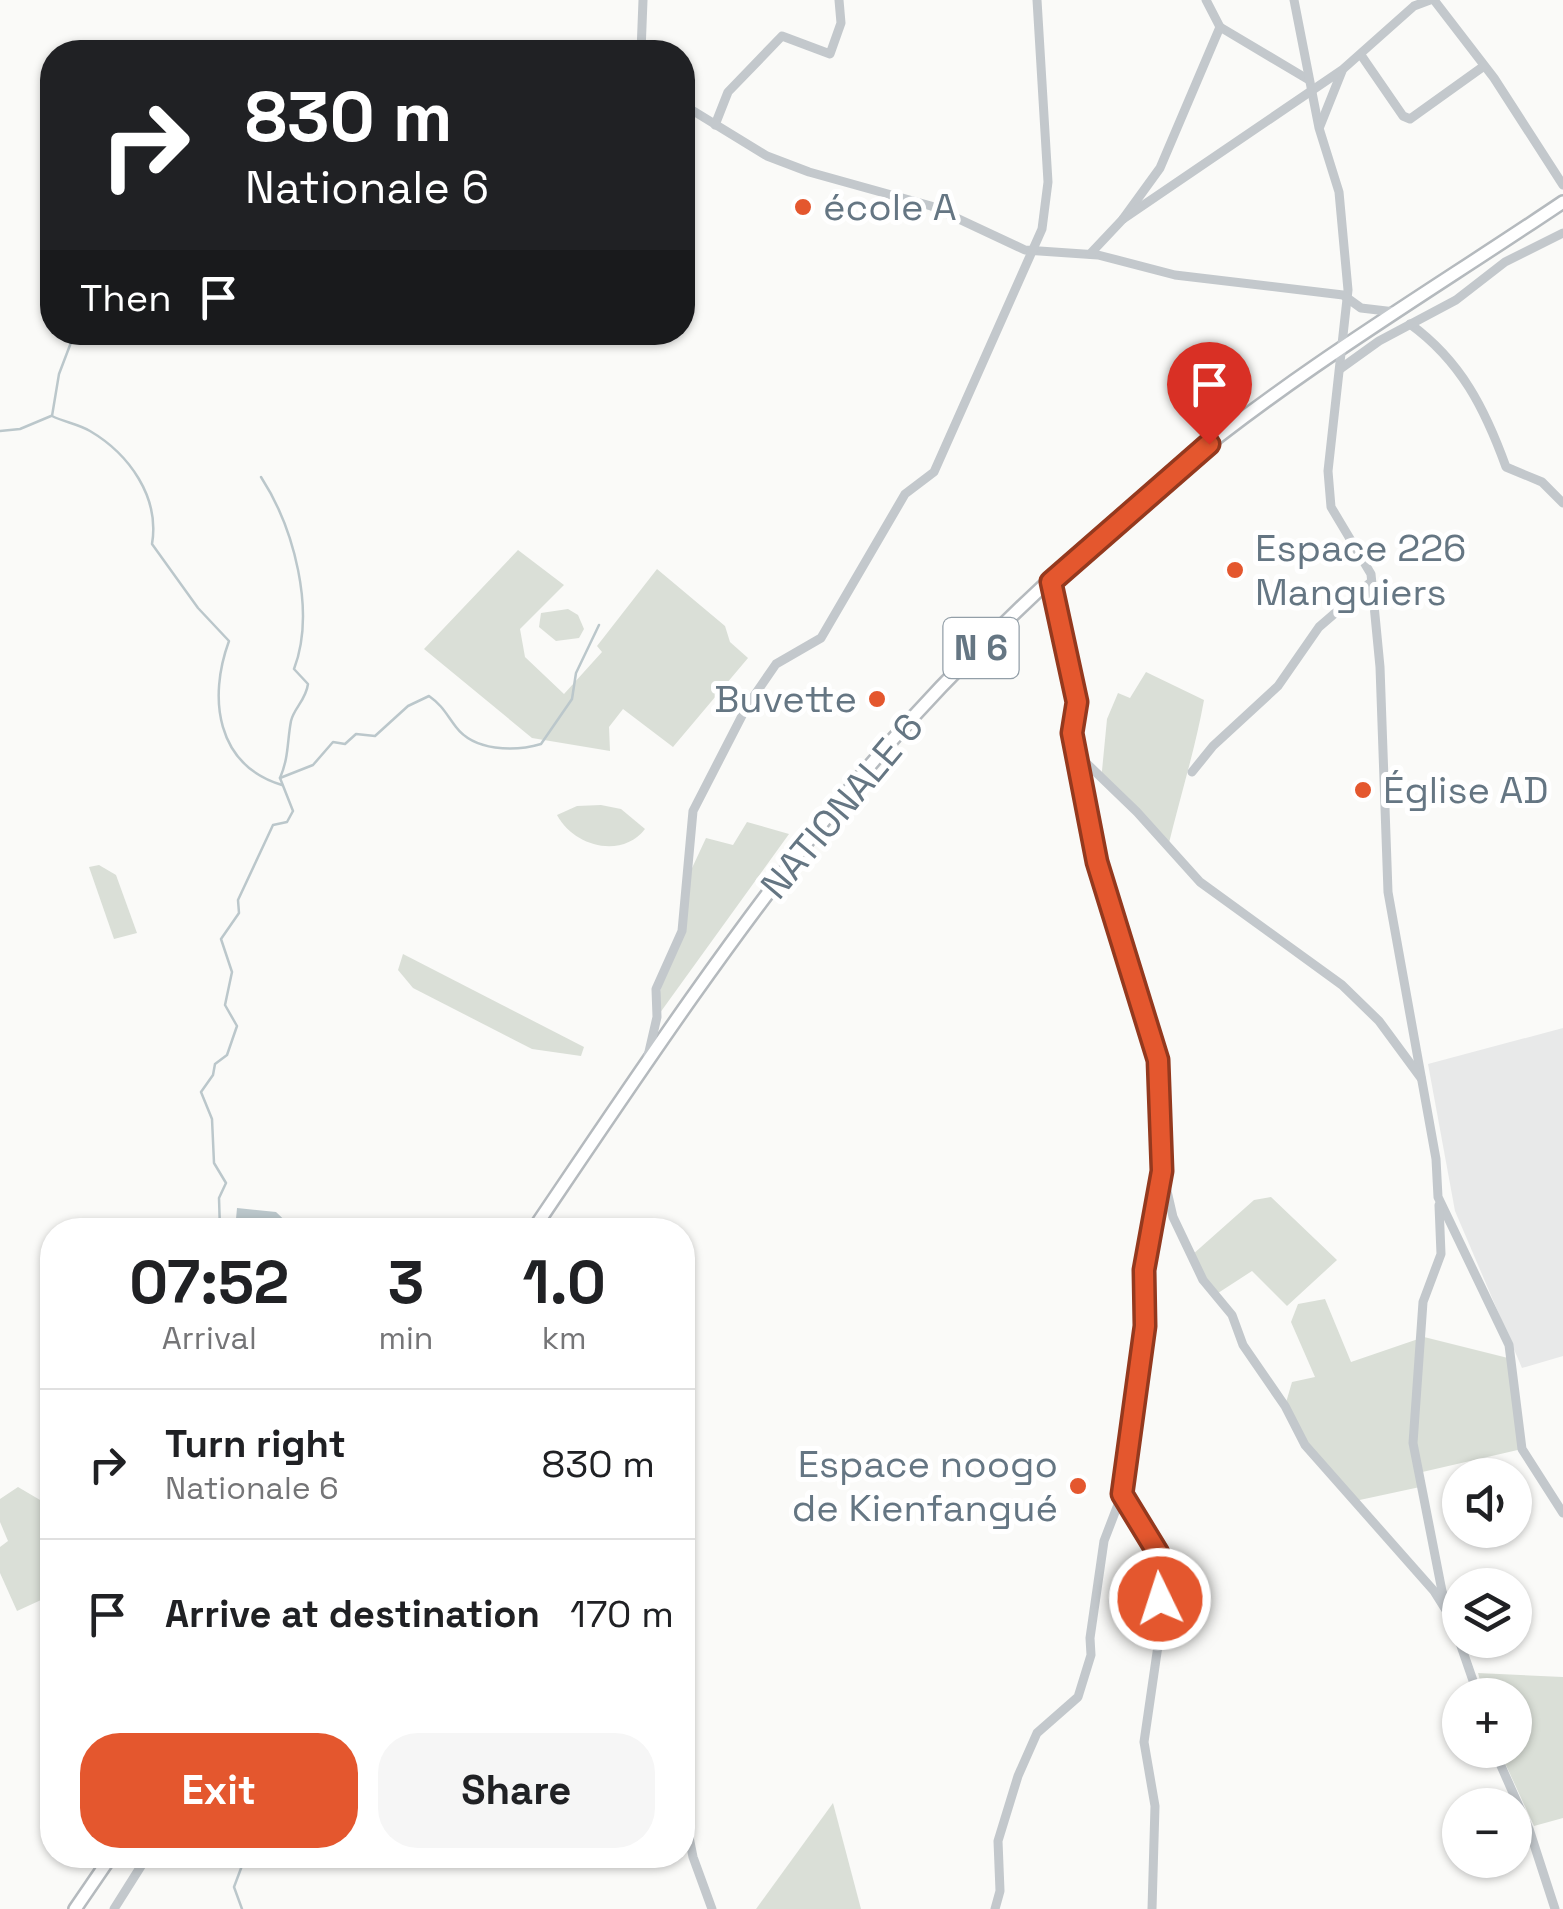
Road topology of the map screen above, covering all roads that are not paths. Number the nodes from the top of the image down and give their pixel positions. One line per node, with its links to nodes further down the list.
1 (643, 0): 9 (street)
2 (839, 0): 15 (street)
3 (1037, 0): 21 (street)
4 (1294, 0): 13 (street)
5 (1432, 0): 7 (street); 11 (street)
6 (1210, 2): 8 (street)
7 (1411, 3): 10 (street)
8 (1220, 27): 13 (street); 19 (street)
9 (641, 40)
10 (1361, 55): 11 (street); 12 (street)
11 (1484, 66): 17 (street)
12 (1342, 70): 13 (street); 16 (street)
13 (1310, 84): 16 (street); 19 (street)
14 (695, 112): 15 (street)
15 (715, 125): 21 (street)
16 (1319, 128): 23 (street)
17 (1563, 186)
18 (1563, 202): 24 (main road, NATIONALE 6 / N 6)
19 (1123, 220): 22 (street)
20 (1563, 233): 25 (street)
21 (1034, 247): 22 (street); 33 (street)
22 (1090, 254): 23 (street)
23 (1347, 297): 24 (street); 26 (street)
24 (1395, 312): 26 (main road, NATIONALE 6 / N 6)
25 (1410, 324): 27 (street); 28 (street)
26 (1342, 348): 27 (street); 29 (main road, NATIONALE 6 / N 6)
27 (1340, 368): 30 (street)
28 (1563, 503)
29 (1051, 582): 31 (street); 33 (main road, NATIONALE 6 / N 6)
30 (1371, 582): 32 (street); 34 (street)
31 (1078, 755): 34 (street); 35 (street)
32 (1192, 772)
33 (647, 1062): 37 (main road, NATIONALE 6 / N 6)
34 (1423, 1080): 36 (street)
35 (1162, 1171): 38 (street); 41 (street)
36 (1438, 1198): 39 (street); 40 (street)
37 (541, 1218)
38 (1122, 1494): 49 (street); 50 (street)
39 (1563, 1512)
40 (1442, 1587)
41 (1442, 1604)
42 (1502, 1768): 51 (street)
43 (695, 1860): 48 (street)
44 (103, 1868): 46 (main road)
45 (140, 1868): 47 (street)
46 (75, 1909)
47 (114, 1909)
48 (712, 1909)
49 (995, 1909)
50 (1152, 1909)
51 (1555, 1909)

